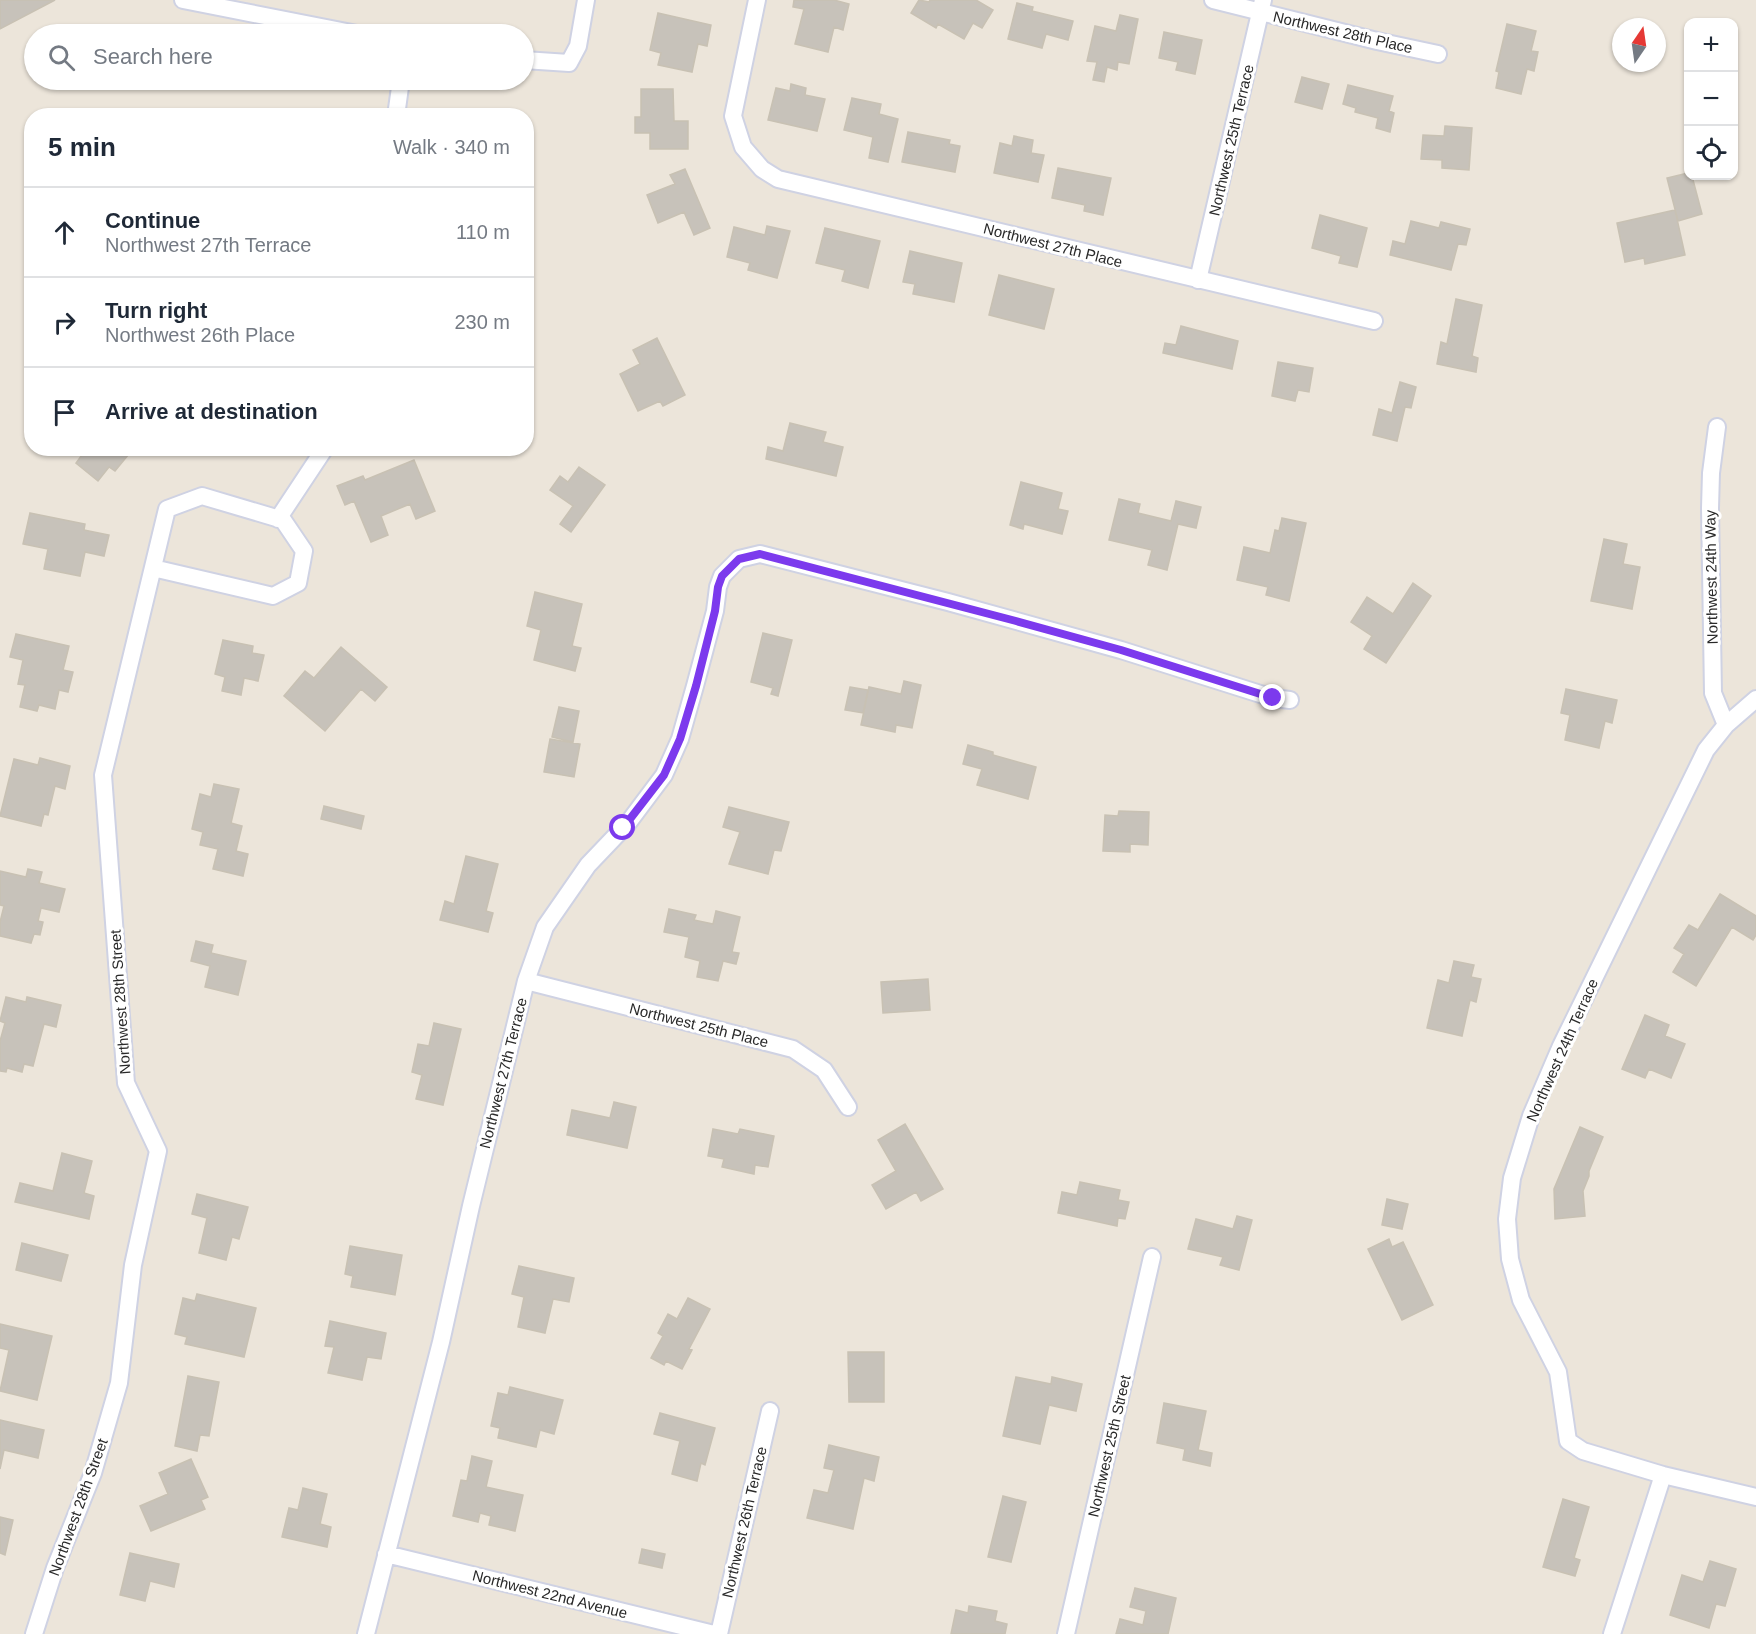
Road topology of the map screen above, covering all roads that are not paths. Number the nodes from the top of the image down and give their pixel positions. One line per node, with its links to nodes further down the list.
1 (183, 0): 6 (street)
2 (586, 0): 8 (street)
3 (757, 0): 11 (street, Northwest 27th Place)
4 (1213, 0): 5 (street, Northwest 28th Place)
5 (1262, 6): 7 (street, Northwest 28th Place); 11 (street, Northwest 25th Terrace)
6 (306, 24)
7 (1438, 54)
8 (534, 61)
9 (400, 90): 10 (street)
10 (397, 108)
11 (1198, 280): 12 (street, Northwest 27th Place)
12 (1374, 321)
13 (1717, 427): 19 (street, Northwest 24th Way)
14 (320, 456): 15 (street)
15 (278, 519): 16 (street, Northwest 28th Street); 16 (street)
16 (153, 568): 27 (street, Northwest 28th Street)
17 (1756, 699): 19 (street, Northwest 24th Terrace)
18 (1290, 700): 20 (street, Northwest 27th Terrace)
19 (1726, 725): 24 (street, Northwest 24th Terrace)
20 (526, 981): 21 (street, Northwest 25th Place); 26 (street, Northwest 27th Terrace)
21 (848, 1107)
22 (1152, 1257): 30 (street, Northwest 25th Street)
23 (770, 1411): 29 (street, Northwest 26th Terrace)
24 (1663, 1475): 25 (street); 31 (street)
25 (1756, 1497)
26 (386, 1554): 28 (street, Northwest 27th Terrace); 29 (street, Northwest 22nd Avenue)
27 (34, 1634)
28 (366, 1634)
29 (717, 1634)
30 (1066, 1634)
31 (1612, 1634)

